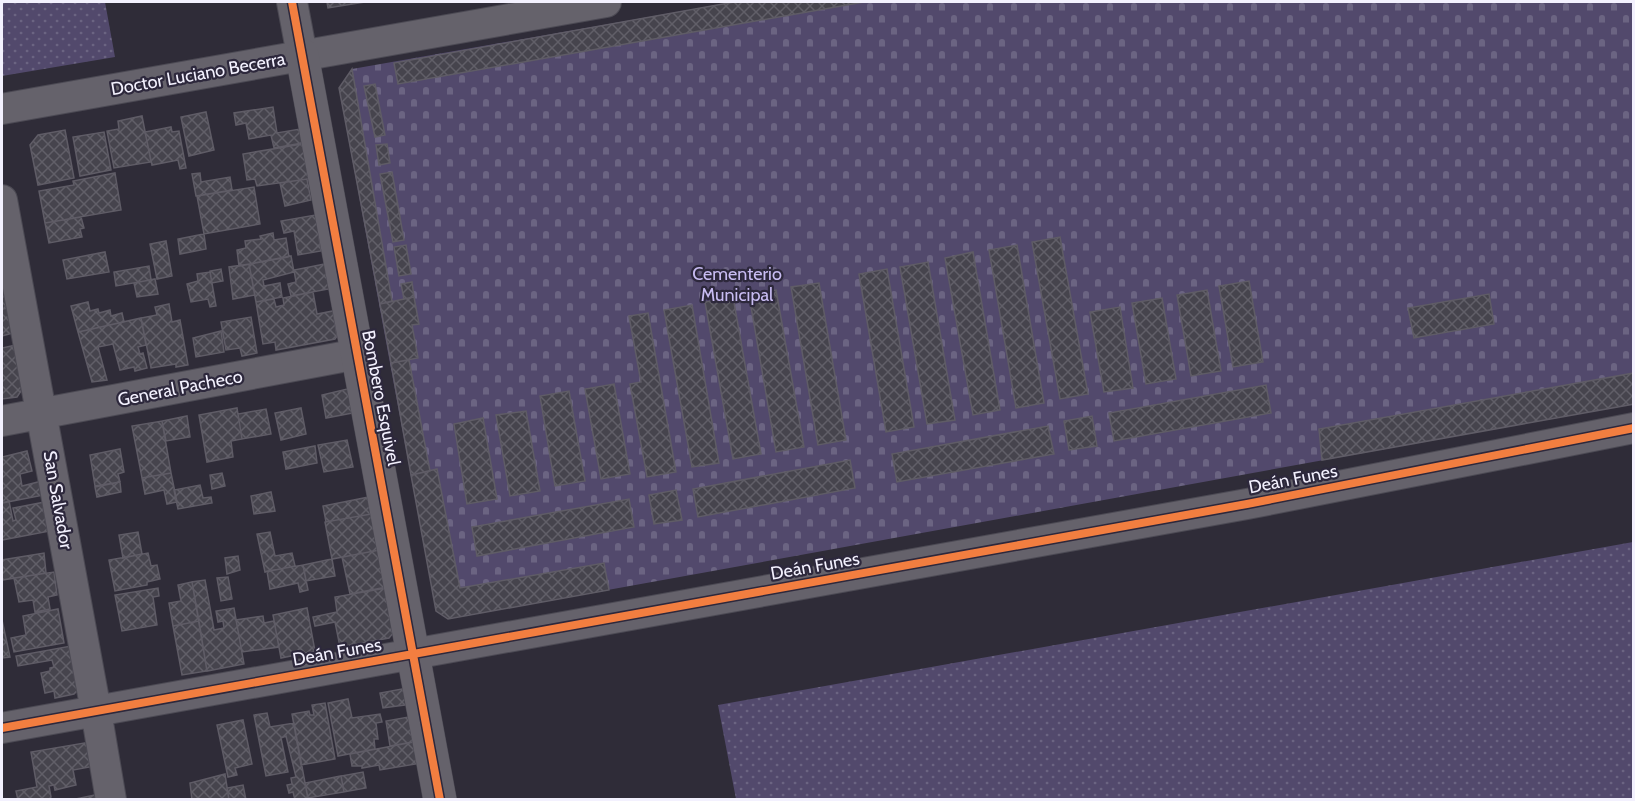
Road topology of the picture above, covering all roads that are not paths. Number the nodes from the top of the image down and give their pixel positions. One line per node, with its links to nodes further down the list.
1 (292, 2): 3 (street, Bombero Esquivel)
2 (606, 2): 3 (street, Doctor Luciano Becerra)
3 (302, 55): 4 (street, Doctor Luciano Becerra); 6 (street, Bombero Esquivel)
4 (2, 109)
5 (2, 201): 7 (street, San Salvador)
6 (358, 354): 7 (street, General Pacheco); 10 (street, Bombero Esquivel)
7 (42, 414): 8 (street, General Pacheco); 11 (street, San Salvador)
8 (2, 421)
9 (1634, 428): 10 (street, Deán Funes)
10 (413, 653): 11 (street, Deán Funes); 14 (street, Bombero Esquivel)
11 (96, 711): 12 (street, Deán Funes); 13 (street, San Salvador)
12 (2, 728)
13 (111, 800)
14 (440, 800)

